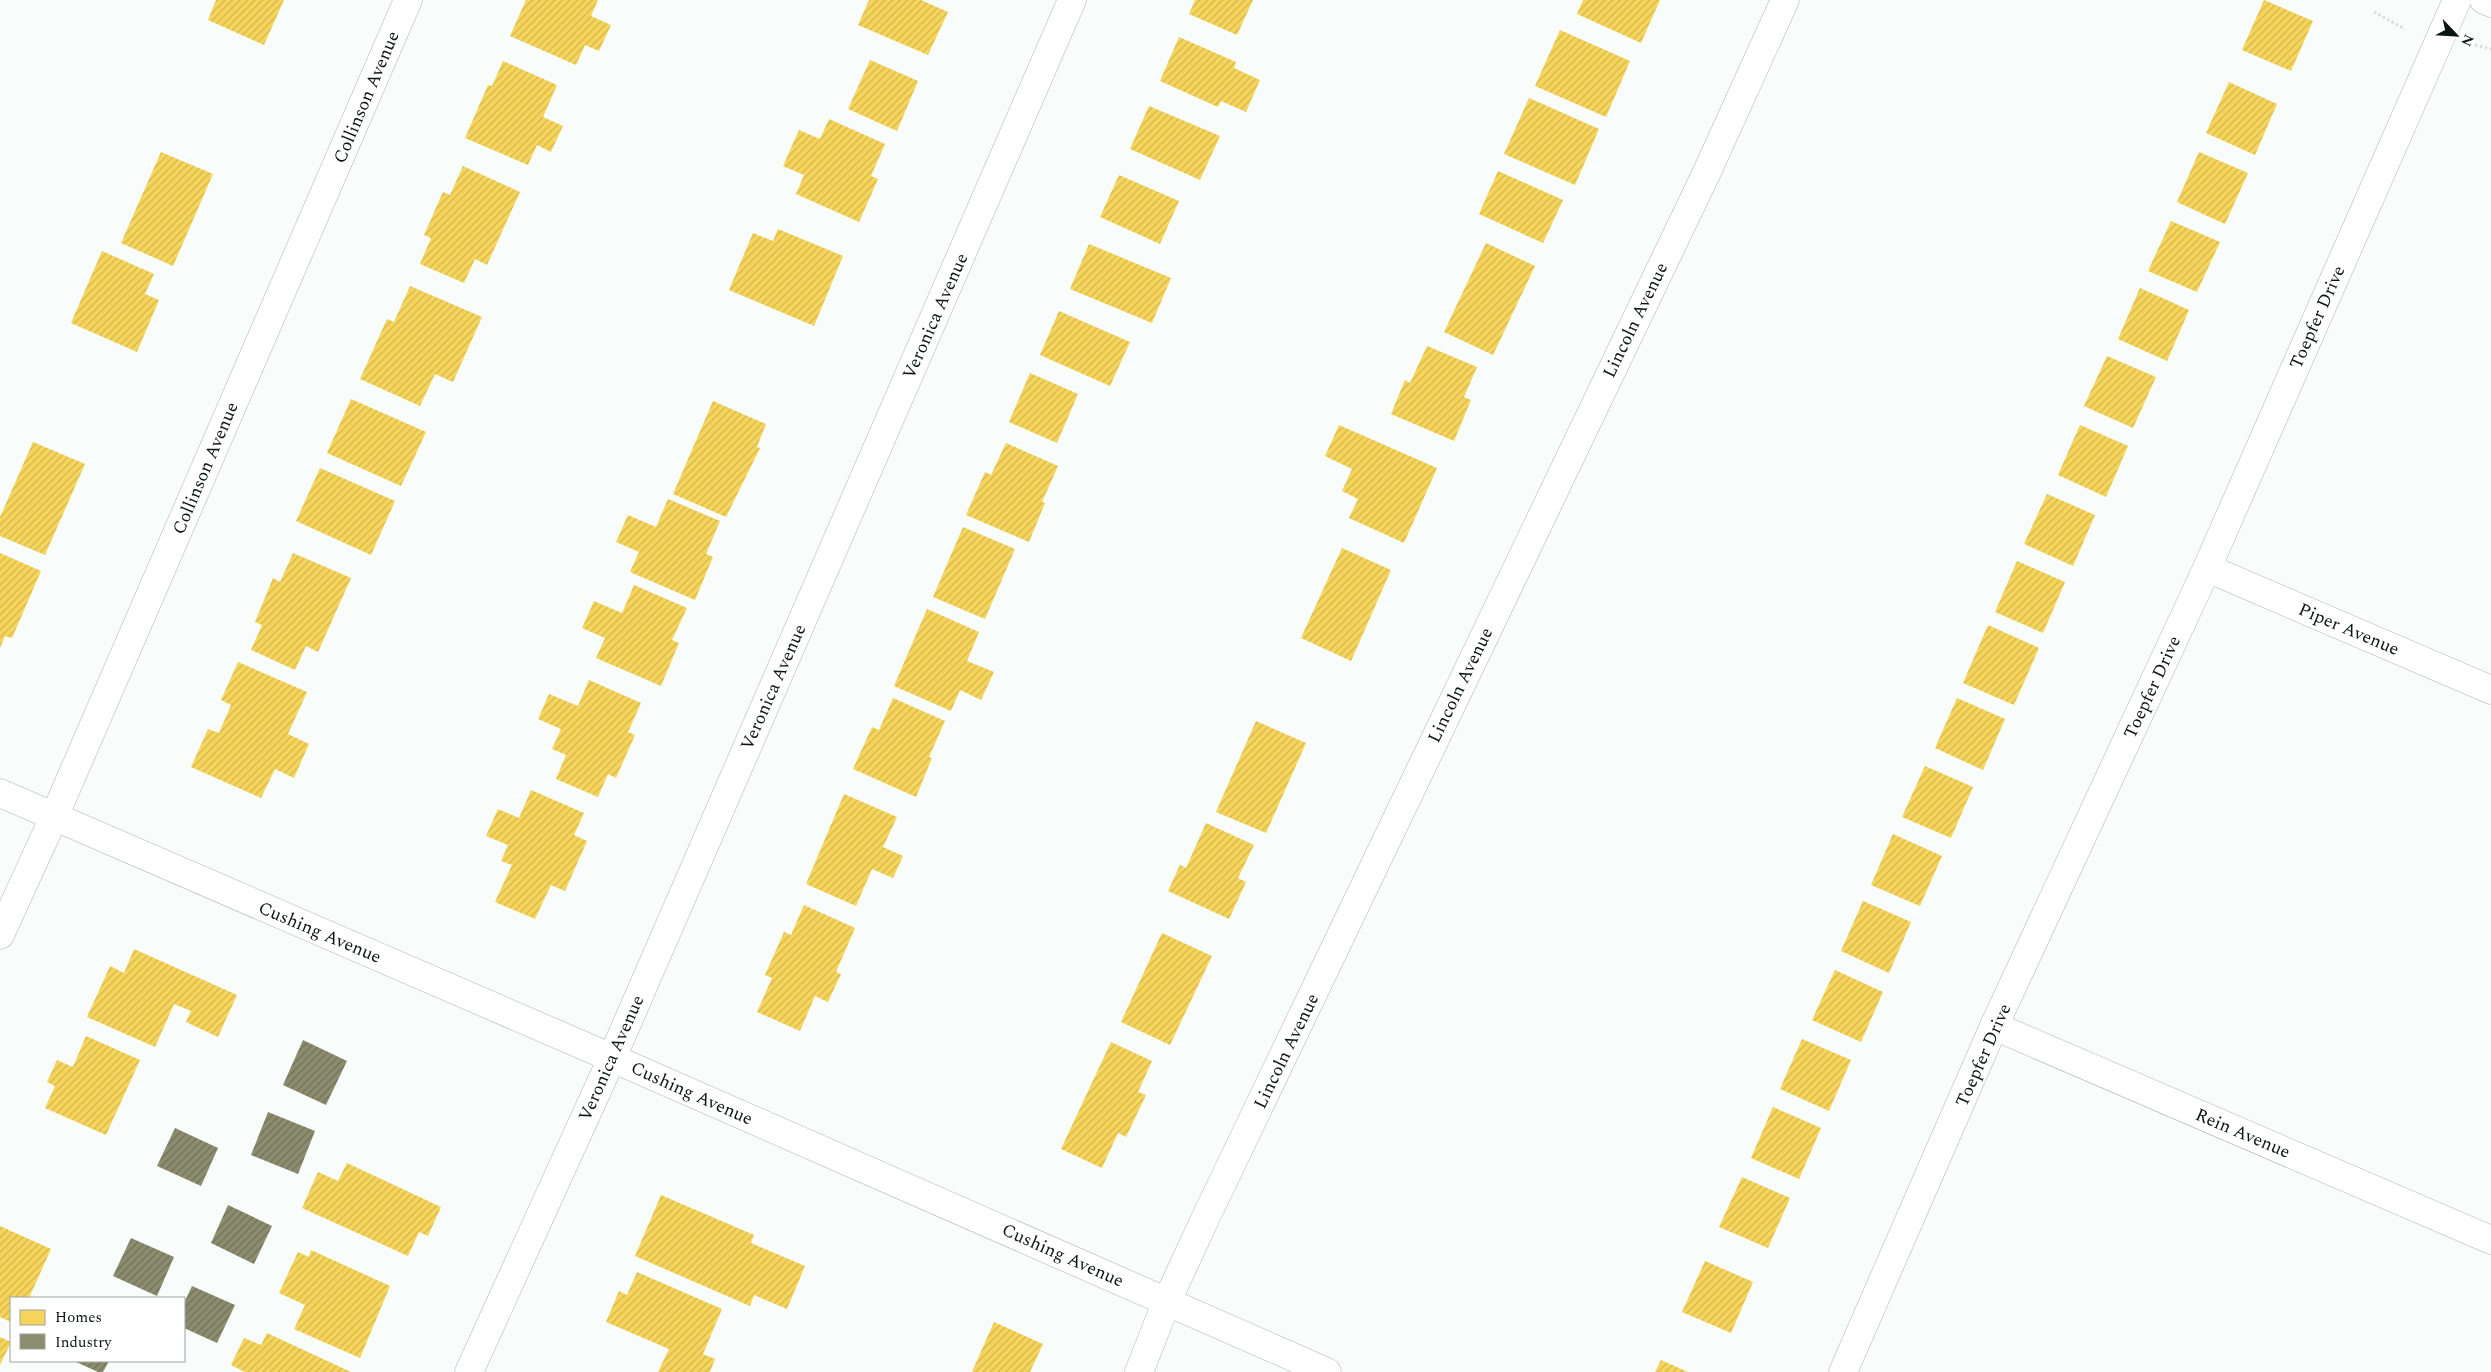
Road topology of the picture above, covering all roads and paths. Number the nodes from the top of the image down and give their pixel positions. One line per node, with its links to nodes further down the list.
1 (408, 0): 10 (street, Collinson Avenue)
2 (1072, 0): 13 (street, Veronica Avenue)
3 (1784, 0): 15 (street, Lincoln Avenue)
4 (2458, 0): 7 (street, Toepfer Drive)
5 (2484, 0): 6 (street)
6 (2491, 3)
7 (2207, 568): 8 (street, Piper Avenue); 12 (street, Toepfer Drive)
8 (2491, 690)
9 (0, 793): 10 (street, Cushing Avenue)
10 (54, 817): 11 (street, Collinson Avenue); 13 (street, Cushing Avenue)
11 (0, 935)
12 (1994, 1026): 14 (street, Rein Avenue); 19 (street, Toepfer Drive)
13 (612, 1058): 15 (street, Cushing Avenue); 16 (street, Veronica Avenue)
14 (2491, 1240)
15 (1167, 1301): 17 (street, Lincoln Avenue); 18 (street, Cushing Avenue)
16 (469, 1372)
17 (1139, 1372)
18 (1327, 1372)
19 (1843, 1372)

